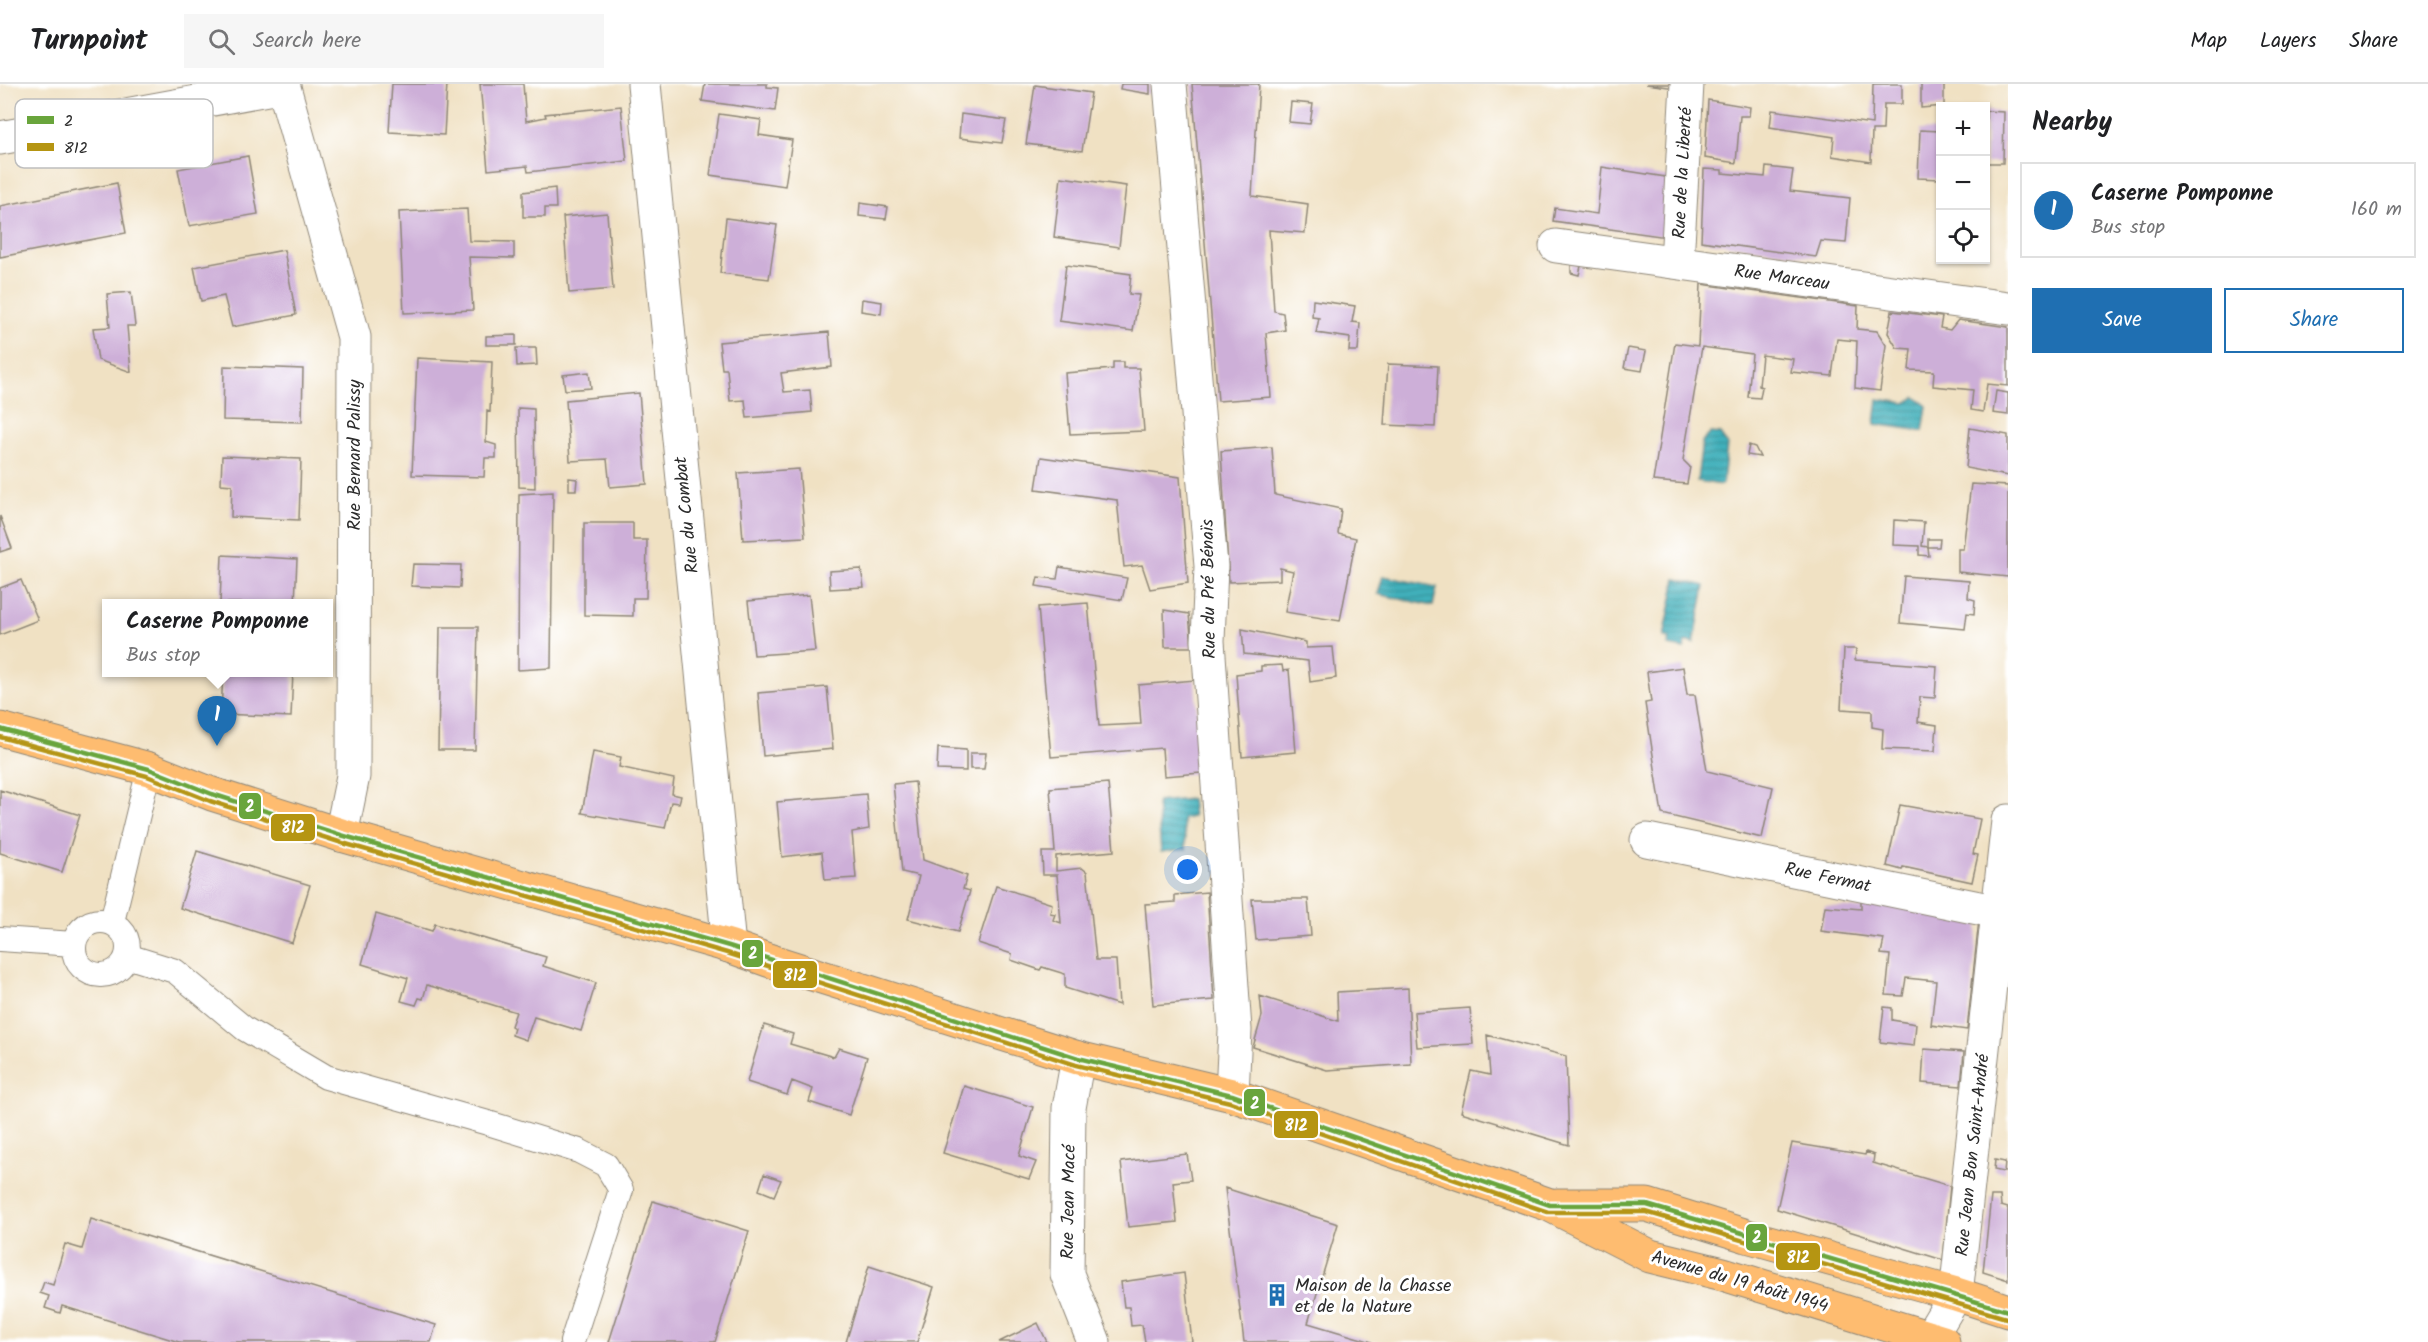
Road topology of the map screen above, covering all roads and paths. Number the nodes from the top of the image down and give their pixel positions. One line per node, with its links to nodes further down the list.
1 (644, 84): 20 (street, Rue du Combat)
2 (1170, 84): 23 (street, Rue du Pré Bénaïs)
3 (1687, 84): 9 (street, Rue de la Liberté)
4 (284, 85): 5 (street); 14 (street, Rue Bernard Palissy)
5 (209, 99)
6 (15, 135): 7 (street)
7 (0, 138)
8 (1556, 246): 9 (street, Rue Marceau)
9 (1677, 262): 10 (street, Rue Marceau)
10 (2008, 308)
11 (0, 729): 12 (main road)
12 (149, 769): 14 (main road); 17 (lane)
13 (2008, 820): 16 (street, Rue Jean Bon Saint-André)
14 (341, 835): 20 (main road)
15 (1647, 840): 16 (street, Rue Fermat)
16 (2003, 913): 25 (street, Rue Jean Bon Saint-André)
17 (112, 922): 19 (lane); 21 (lane)
18 (0, 939): 19 (lane)
19 (74, 944): 21 (lane)
20 (729, 946): 22 (main road)
21 (127, 956): 28 (lane)
22 (1078, 1058): 23 (main road); 29 (street, Rue Jean Macé)
23 (1232, 1095): 24 (main road)
24 (1550, 1204): 25 (main road); 27 (main road, Avenue du 19 Août 1944)
25 (1956, 1294): 26 (main road); 27 (street, Rue Jean Bon Saint-André)
26 (2008, 1311)
27 (1936, 1340)
28 (572, 1342)
29 (1094, 1342)

